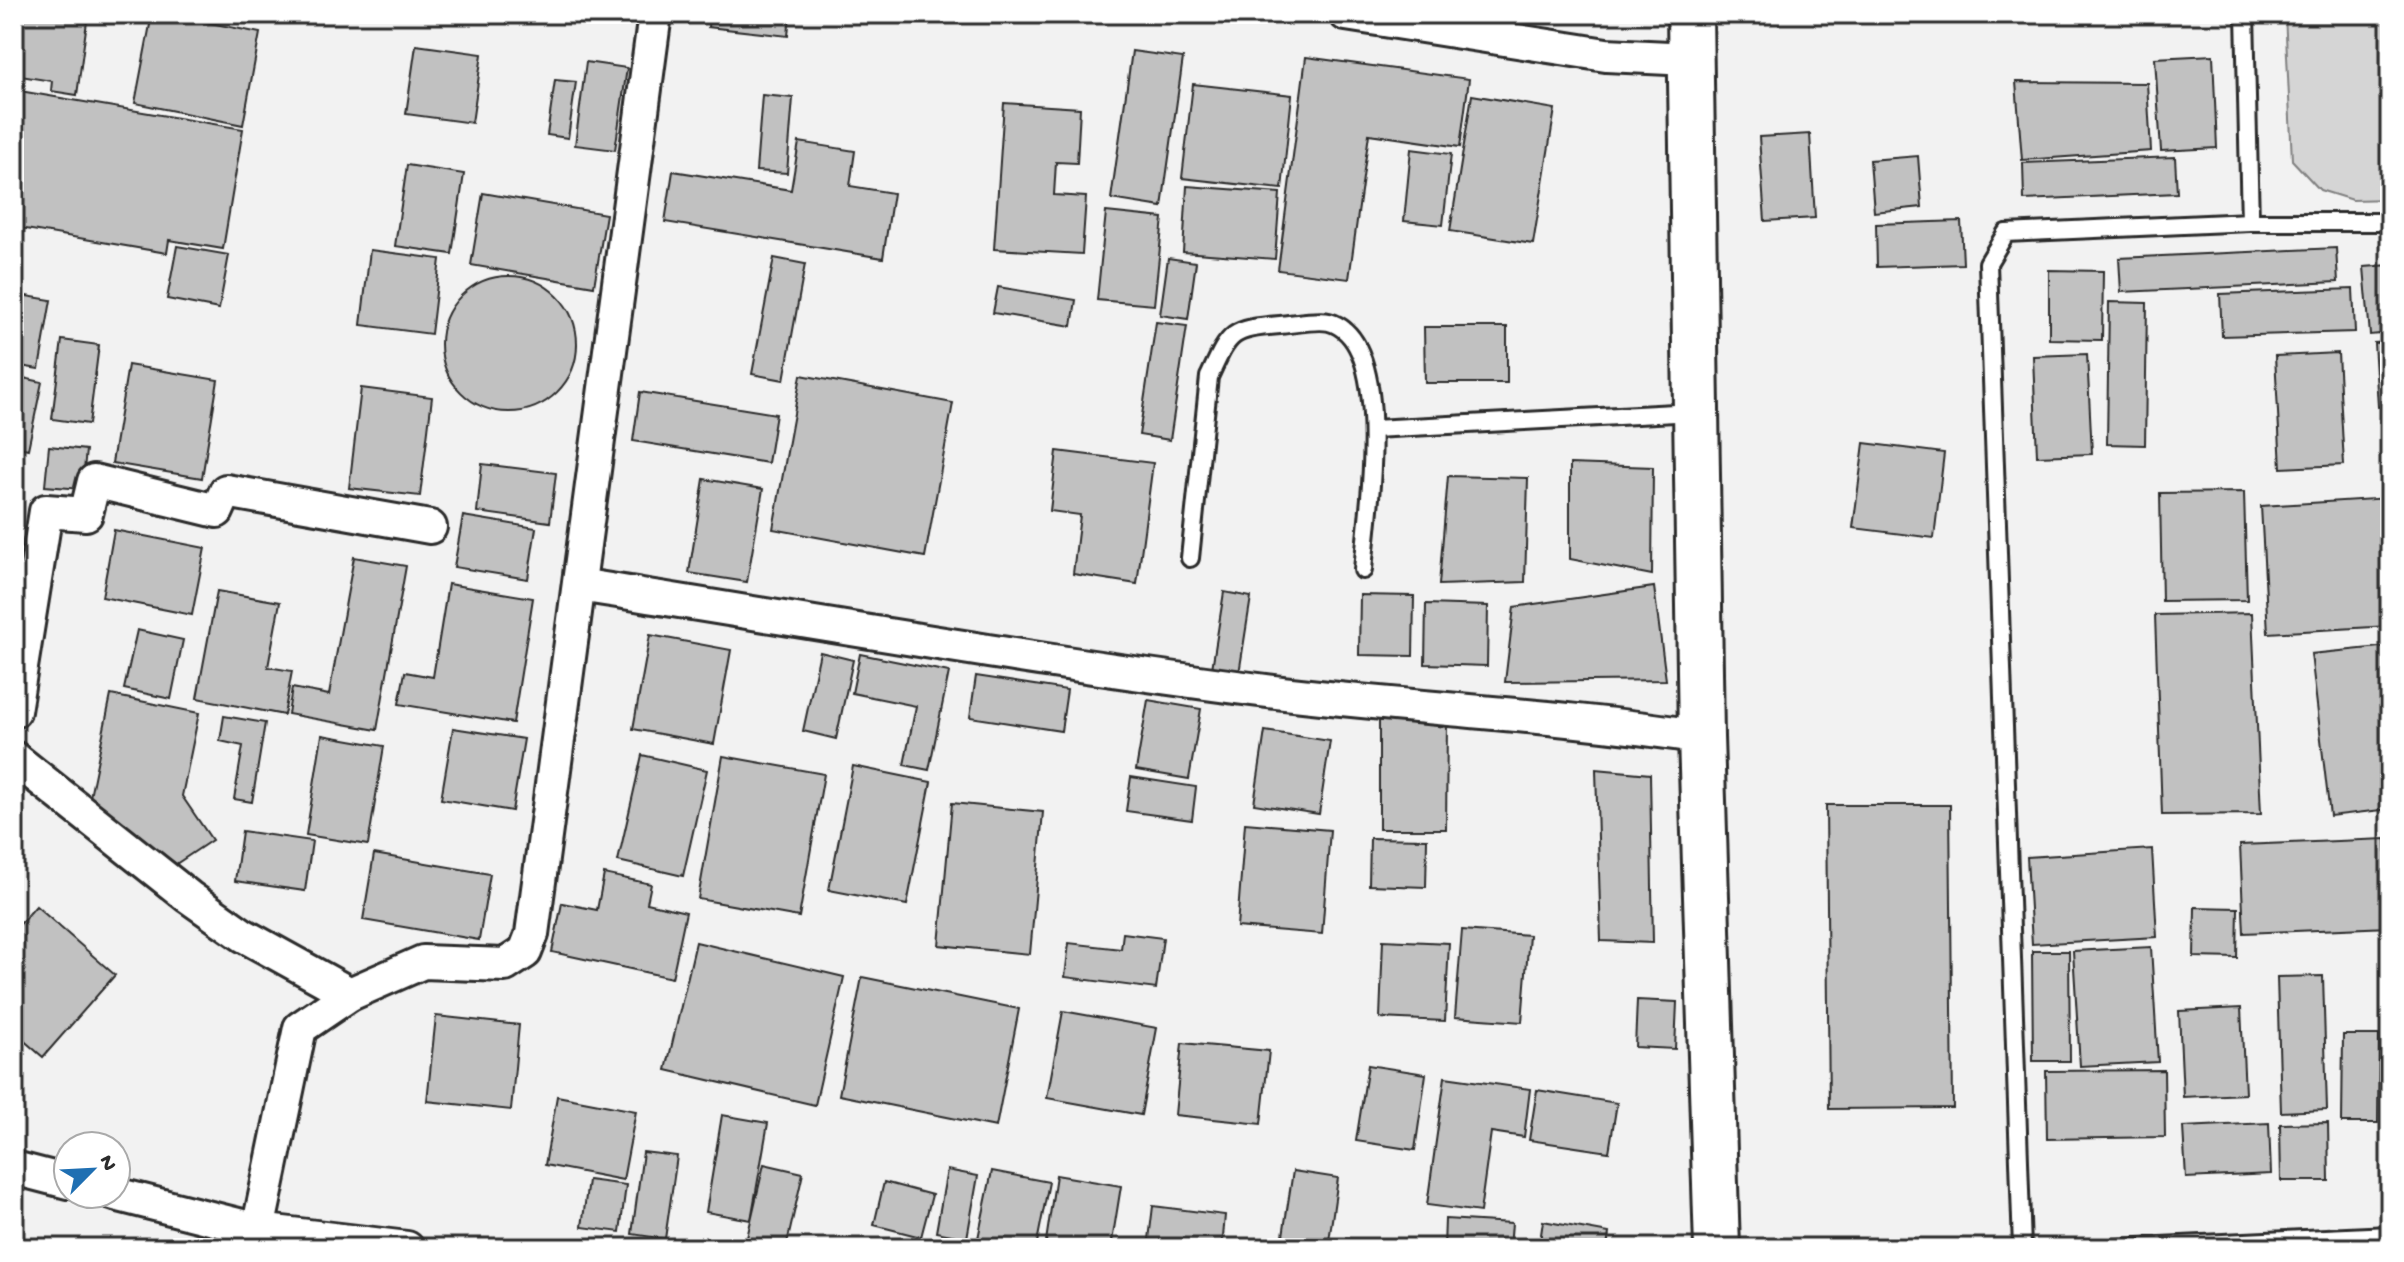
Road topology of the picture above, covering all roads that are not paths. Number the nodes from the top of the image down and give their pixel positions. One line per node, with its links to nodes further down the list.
1 (655, 14): 13 (street)
2 (1346, 14): 5 (street)
3 (1690, 14): 5 (street)
4 (2245, 14): 6 (lane)
5 (1690, 59): 8 (street)
6 (2250, 222): 7 (lane); 25 (lane)
7 (2390, 222)
8 (1695, 412): 9 (lane); 15 (street)
9 (1373, 429): 11 (lane); 12 (lane)
10 (430, 527): 14 (street)
11 (1190, 558)
12 (1363, 570)
13 (579, 585): 15 (street); 17 (street)
14 (14, 711)
15 (1701, 737): 24 (street)
16 (14, 758): 17 (street)
17 (350, 994): 22 (street)
18 (14, 1168): 19 (street)
19 (52, 1178)
20 (132, 1199): 22 (street)
21 (2390, 1235): 26 (lane)
22 (257, 1239): 23 (street)
23 (407, 1248)
24 (1717, 1248)
25 (2022, 1248)
26 (2117, 1248)

